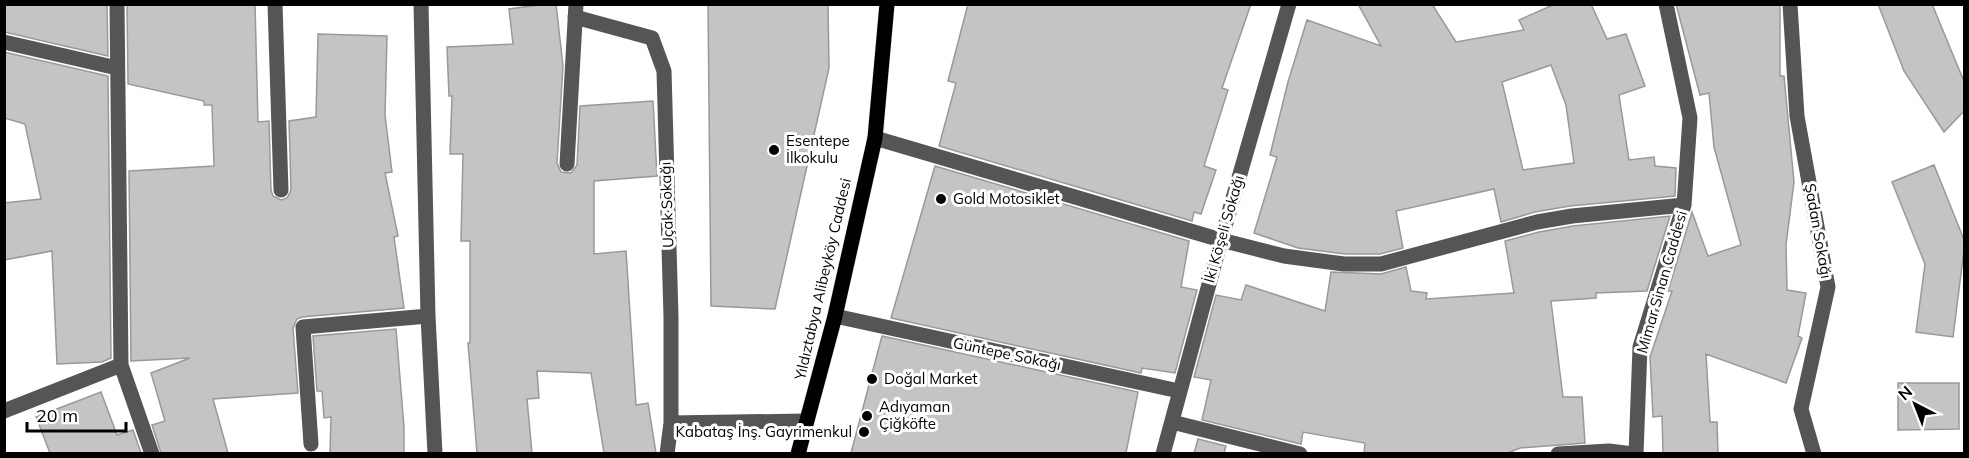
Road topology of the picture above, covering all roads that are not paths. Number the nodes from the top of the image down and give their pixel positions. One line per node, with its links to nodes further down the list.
1 (117, 4): 10 (street)
2 (274, 4): 13 (street)
3 (421, 4): 16 (street)
4 (887, 4): 11 (main road, Yıldıztabya Alibeyköy Caddesi)
5 (1289, 4): 15 (street, İki Köşeli Sokağı)
6 (1666, 4): 14 (street, Mimar Sinan Caddesi)
7 (1790, 4): 33 (street, Şadan Sokağı)
8 (576, 10): 12 (street); 23 (street, Uçak Sokağı)
9 (4, 42): 10 (street)
10 (117, 68): 18 (street)
11 (874, 138): 15 (street); 17 (main road, Yıldıztabya Alibeyköy Caddesi)
12 (567, 165)
13 (281, 190)
14 (1684, 204): 15 (street); 32 (street, Mimar Sinan Caddesi)
15 (1221, 240): 19 (street, İki Köşeli Sokağı)
16 (428, 315): 24 (street); 26 (street)
17 (835, 316): 19 (street, Güntepe Sokağı); 21 (main road, Yıldıztabya Alibeyköy Caddesi)
18 (121, 365): 20 (street); 25 (street)
19 (1179, 391): 22 (street, İki Köşeli Sokağı)
20 (4, 411)
21 (806, 421): 23 (street); 28 (main road, Yıldıztabya Alibeyköy Caddesi)
22 (1172, 422): 29 (street, İki Köşeli Sokağı); 30 (street)
23 (671, 423): 27 (street, Uçak Sokağı)
24 (311, 444)
25 (152, 453)
26 (435, 453)
27 (667, 453)
28 (798, 453)
29 (1163, 453)
30 (1300, 453)
31 (1558, 453): 32 (street)
32 (1635, 453)
33 (1814, 453)

